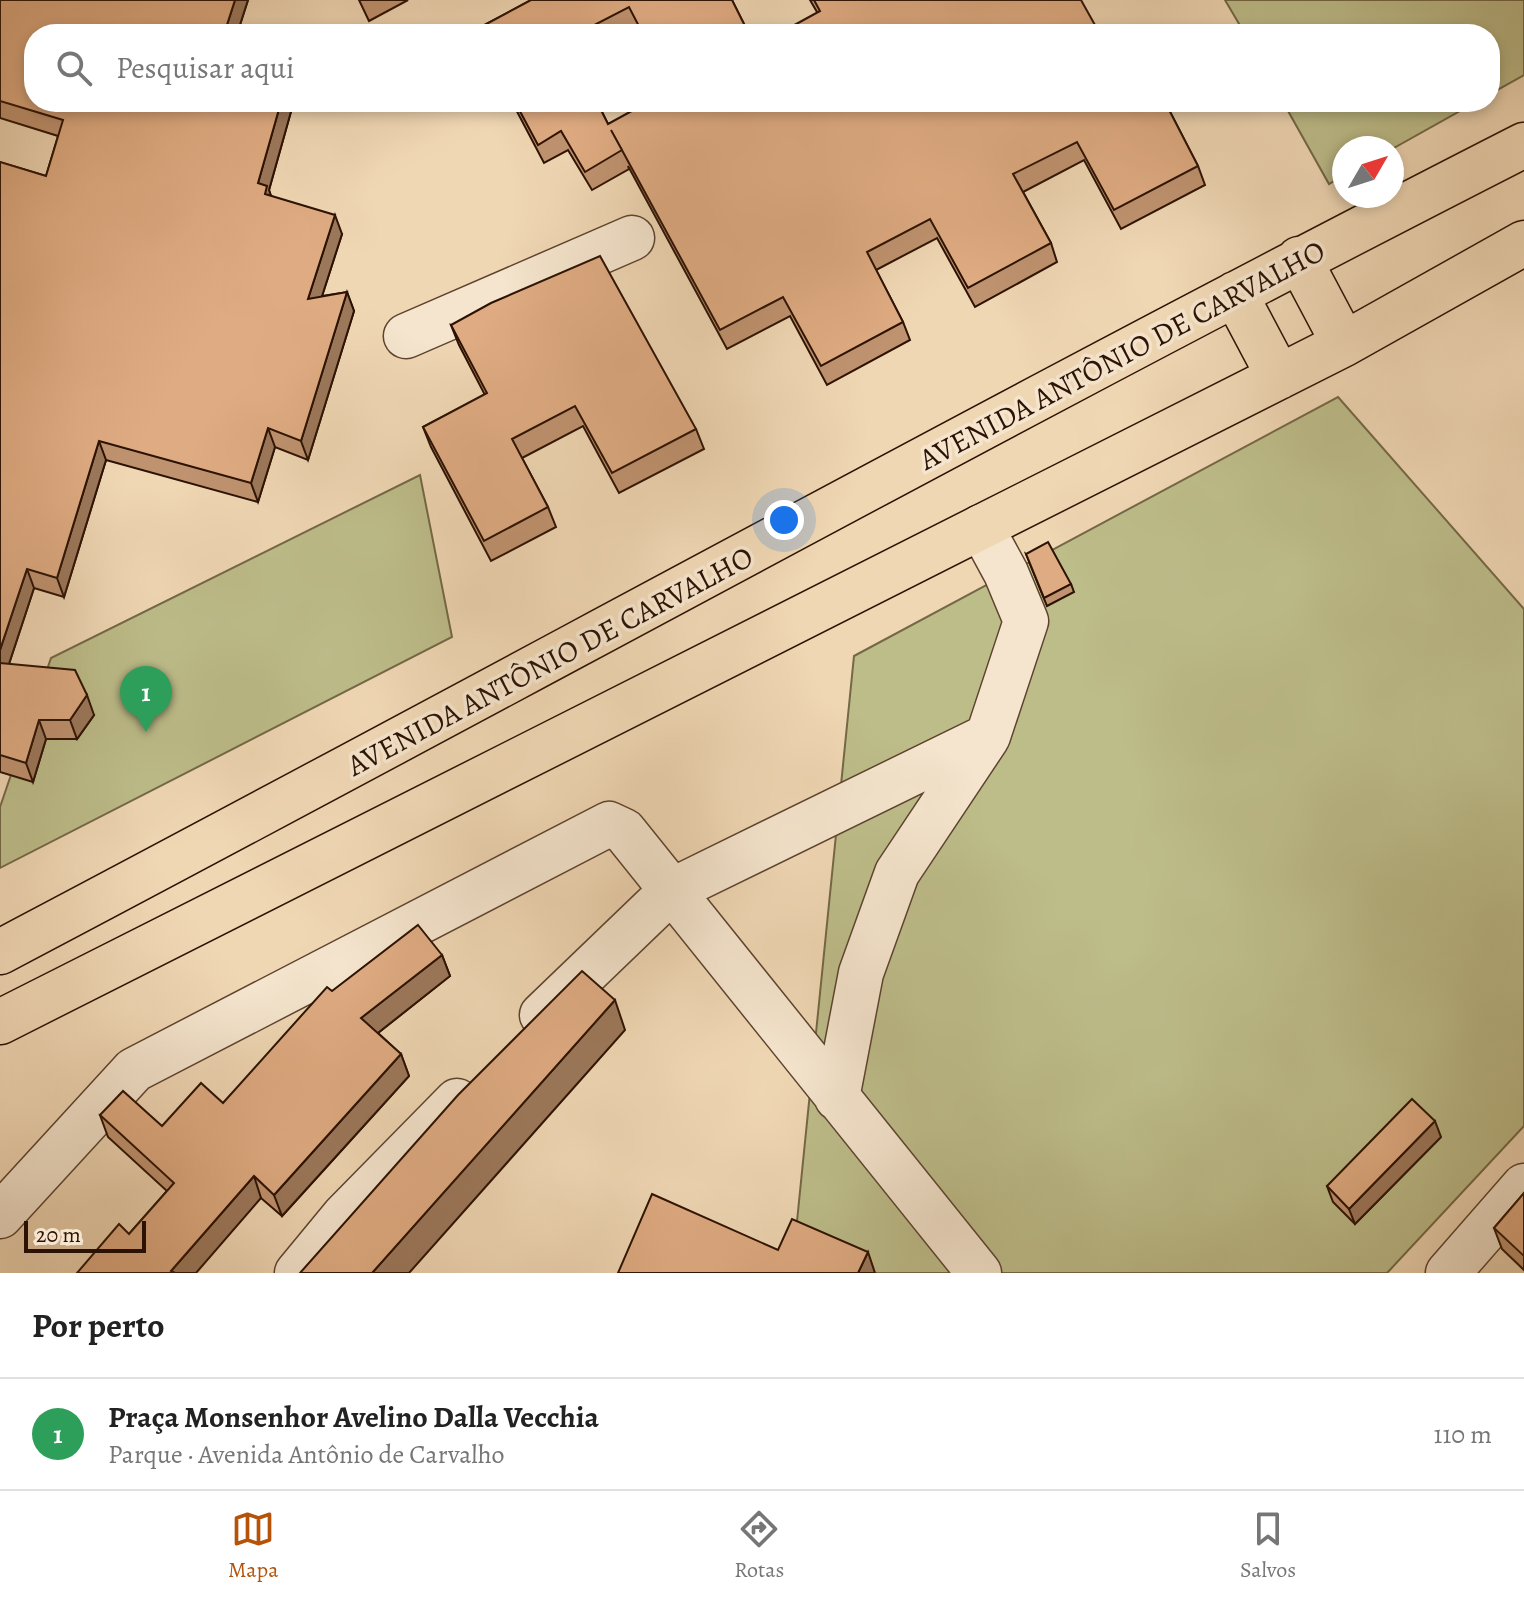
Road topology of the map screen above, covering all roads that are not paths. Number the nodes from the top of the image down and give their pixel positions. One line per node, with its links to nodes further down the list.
1 (1524, 145): 4 (main road, AVENIDA ANTÔNIO DE CARVALHO)
2 (632, 238): 6 (street)
3 (1524, 243): 7 (main road)
4 (1299, 259): 5 (main road, AVENIDA ANTÔNIO DE CARVALHO); 7 (main road)
5 (1235, 294): 8 (main road); 12 (main road, AVENIDA ANTÔNIO DE CARVALHO)
6 (406, 336)
7 (1344, 344): 8 (main road)
8 (1279, 377): 9 (main road)
9 (981, 527): 10 (street); 13 (main road)
10 (988, 736): 11 (street); 14 (street)
11 (671, 891): 14 (street); 16 (street); 17 (street)
12 (0, 952)
13 (0, 1022)
14 (837, 1098): 18 (street)
15 (1524, 1186): 19 (street)
16 (0, 1216)
17 (297, 1273)
18 (979, 1273)
19 (1448, 1273)

